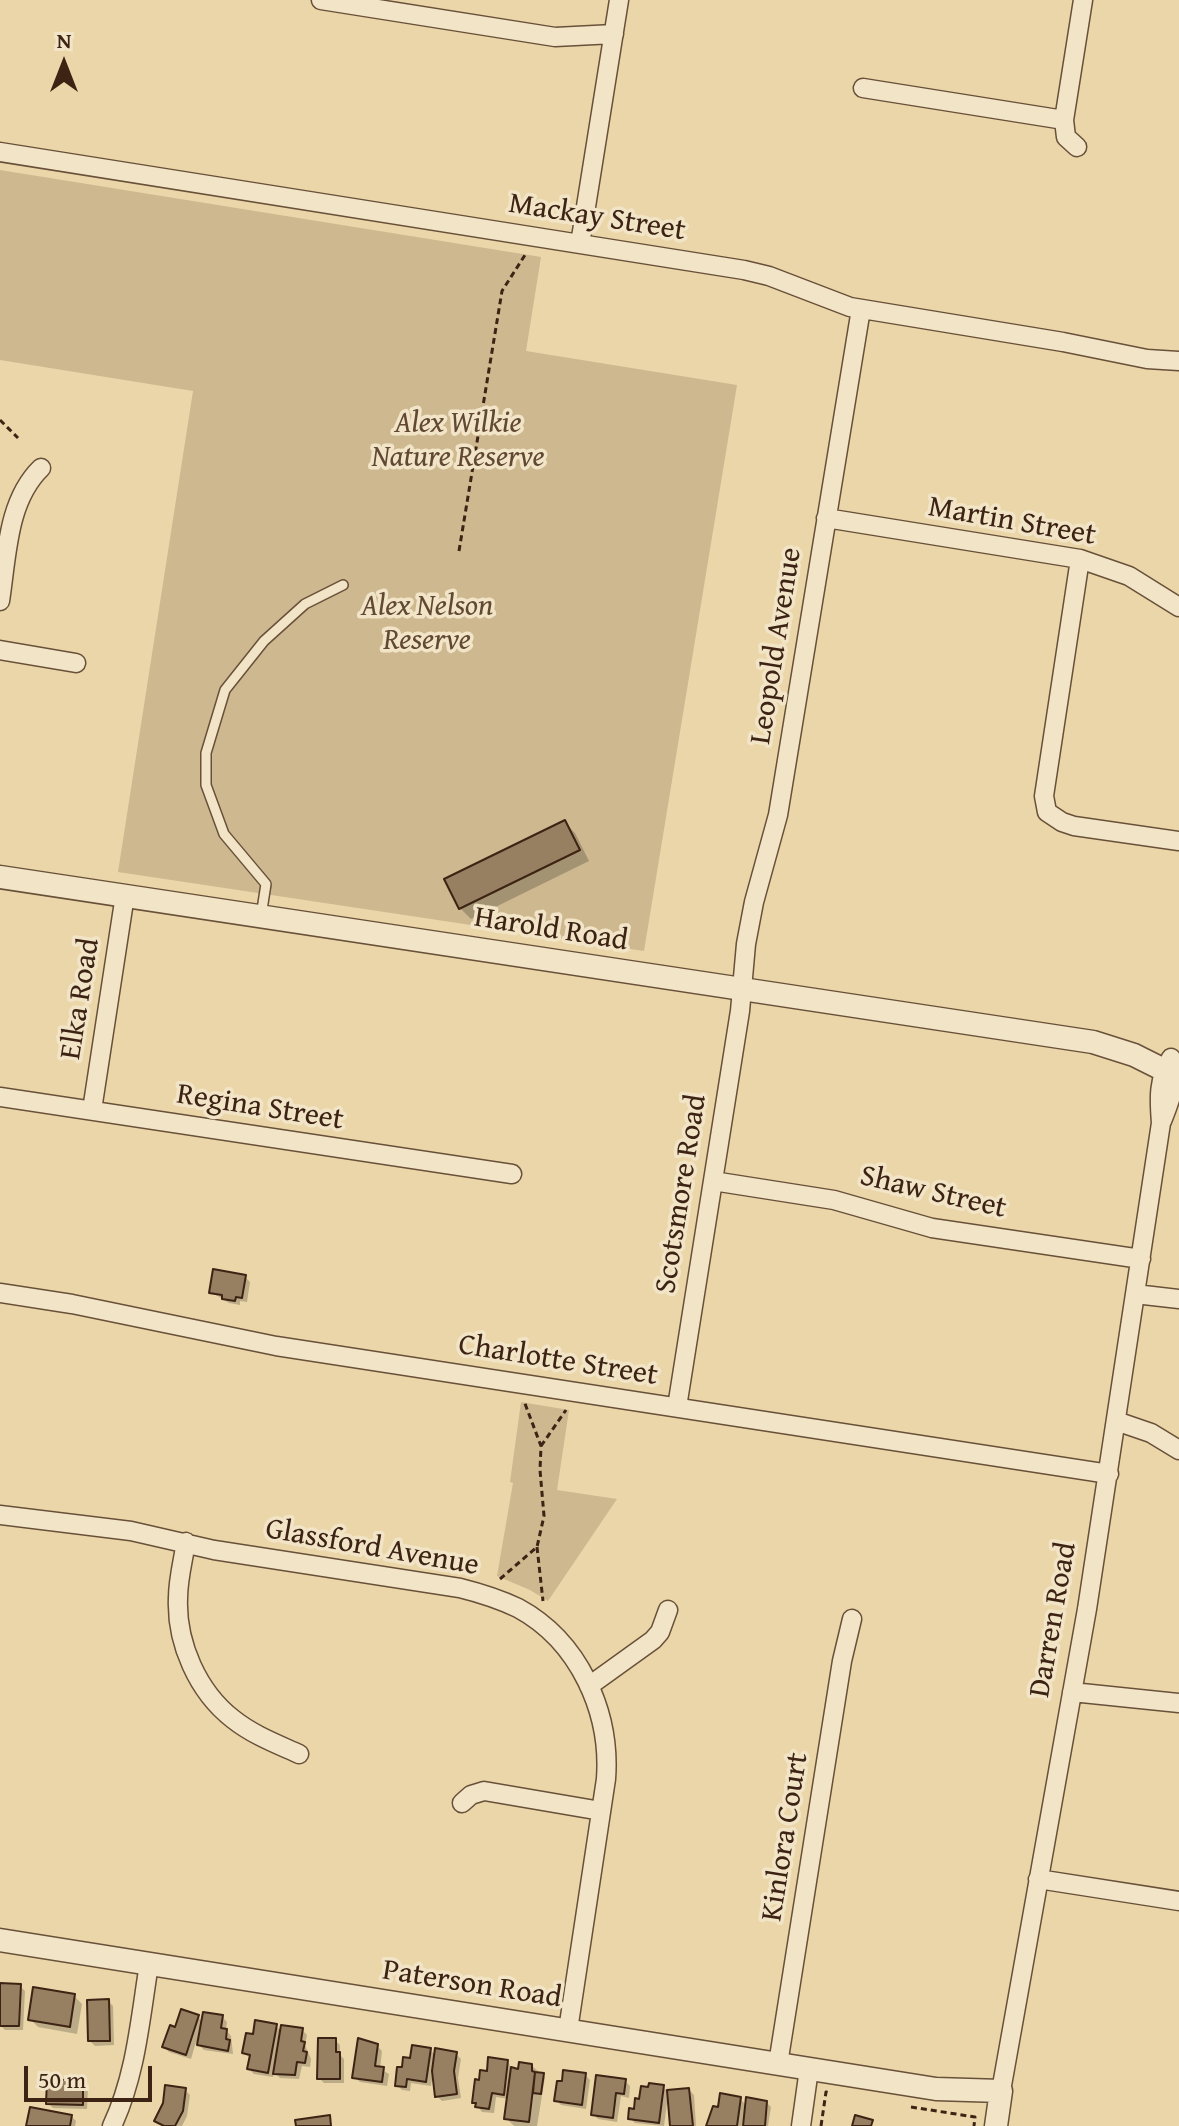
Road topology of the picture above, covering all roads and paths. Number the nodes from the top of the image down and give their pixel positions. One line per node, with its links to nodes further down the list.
1 (321, 0): 4 (street)
2 (619, 0): 4 (street)
3 (1083, 0): 6 (street)
4 (614, 34): 10 (street)
5 (863, 88): 6 (street)
6 (1064, 120): 7 (street)
7 (1077, 147)
8 (0, 152): 9 (street, Mackay Street)
9 (534, 237): 10 (street, Mackay Street); 17 (path)
10 (580, 244): 11 (street, Mackay Street)
11 (861, 309): 12 (street, Mackay Street); 16 (street, Leopold Avenue)
12 (1179, 361)
13 (0, 420): 14 (path)
14 (18, 438)
15 (41, 468): 20 (street)
16 (826, 518): 18 (street, Martin Street); 28 (street, Leopold Avenue)
17 (459, 551)
18 (1080, 559): 21 (street, Martin Street); 24 (street)
19 (343, 585): 27 (lane)
20 (0, 601)
21 (1179, 607)
22 (0, 650): 23 (street)
23 (76, 663)
24 (1179, 841)
25 (0, 877): 26 (street, Harold Road)
26 (125, 895): 27 (street, Harold Road); 31 (street, Elka Road)
27 (261, 916): 28 (street, Harold Road)
28 (741, 989): 29 (street, Harold Road); 33 (street, Scotsmore Road)
29 (1174, 1066): 34 (street, Darren Road)
30 (0, 1097): 31 (street, Regina Street)
31 (92, 1110): 32 (street, Regina Street)
32 (512, 1174)
33 (713, 1181): 34 (street, Shaw Street); 39 (street, Scotsmore Road)
34 (1141, 1259): 36 (street, Darren Road)
35 (0, 1293): 39 (street, Charlotte Street)
36 (1135, 1294): 37 (street); 41 (street, Darren Road)
37 (1179, 1299)
38 (524, 1401): 42 (path)
39 (677, 1407): 44 (street, Charlotte Street)
40 (568, 1408): 42 (path)
41 (1116, 1421): 43 (street); 44 (street, Darren Road)
42 (541, 1446): 47 (path)
43 (1179, 1450)
44 (1109, 1474): 53 (street, Darren Road)
45 (0, 1515): 46 (street, Glassford Avenue)
46 (186, 1542): 52 (street, Glassford Avenue); 55 (street)
47 (537, 1547): 48 (path); 49 (path)
48 (500, 1579)
49 (543, 1601)
50 (668, 1610): 52 (street)
51 (852, 1619): 63 (street, Kinlora Court)
52 (589, 1686): 57 (street, Glassford Avenue)
53 (1072, 1692): 54 (street); 58 (street, Darren Road)
54 (1179, 1703)
55 (299, 1754)
56 (462, 1803): 57 (street)
57 (601, 1811): 62 (street, Glassford Avenue)
58 (1038, 1879): 59 (street); 67 (street, Darren Road)
59 (1179, 1901)
60 (0, 1940): 61 (street, Paterson Road)
61 (149, 1964): 62 (street, Paterson Road); 68 (street)
62 (568, 2030): 63 (street, Paterson Road)
63 (778, 2064): 64 (street, Paterson Road)
64 (809, 2069): 67 (street, Paterson Road); 69 (street)
65 (841, 2095): 70 (path)
66 (901, 2105): 71 (path)
67 (999, 2108)
68 (112, 2126)
69 (801, 2126)
70 (821, 2126)
71 (974, 2126)

